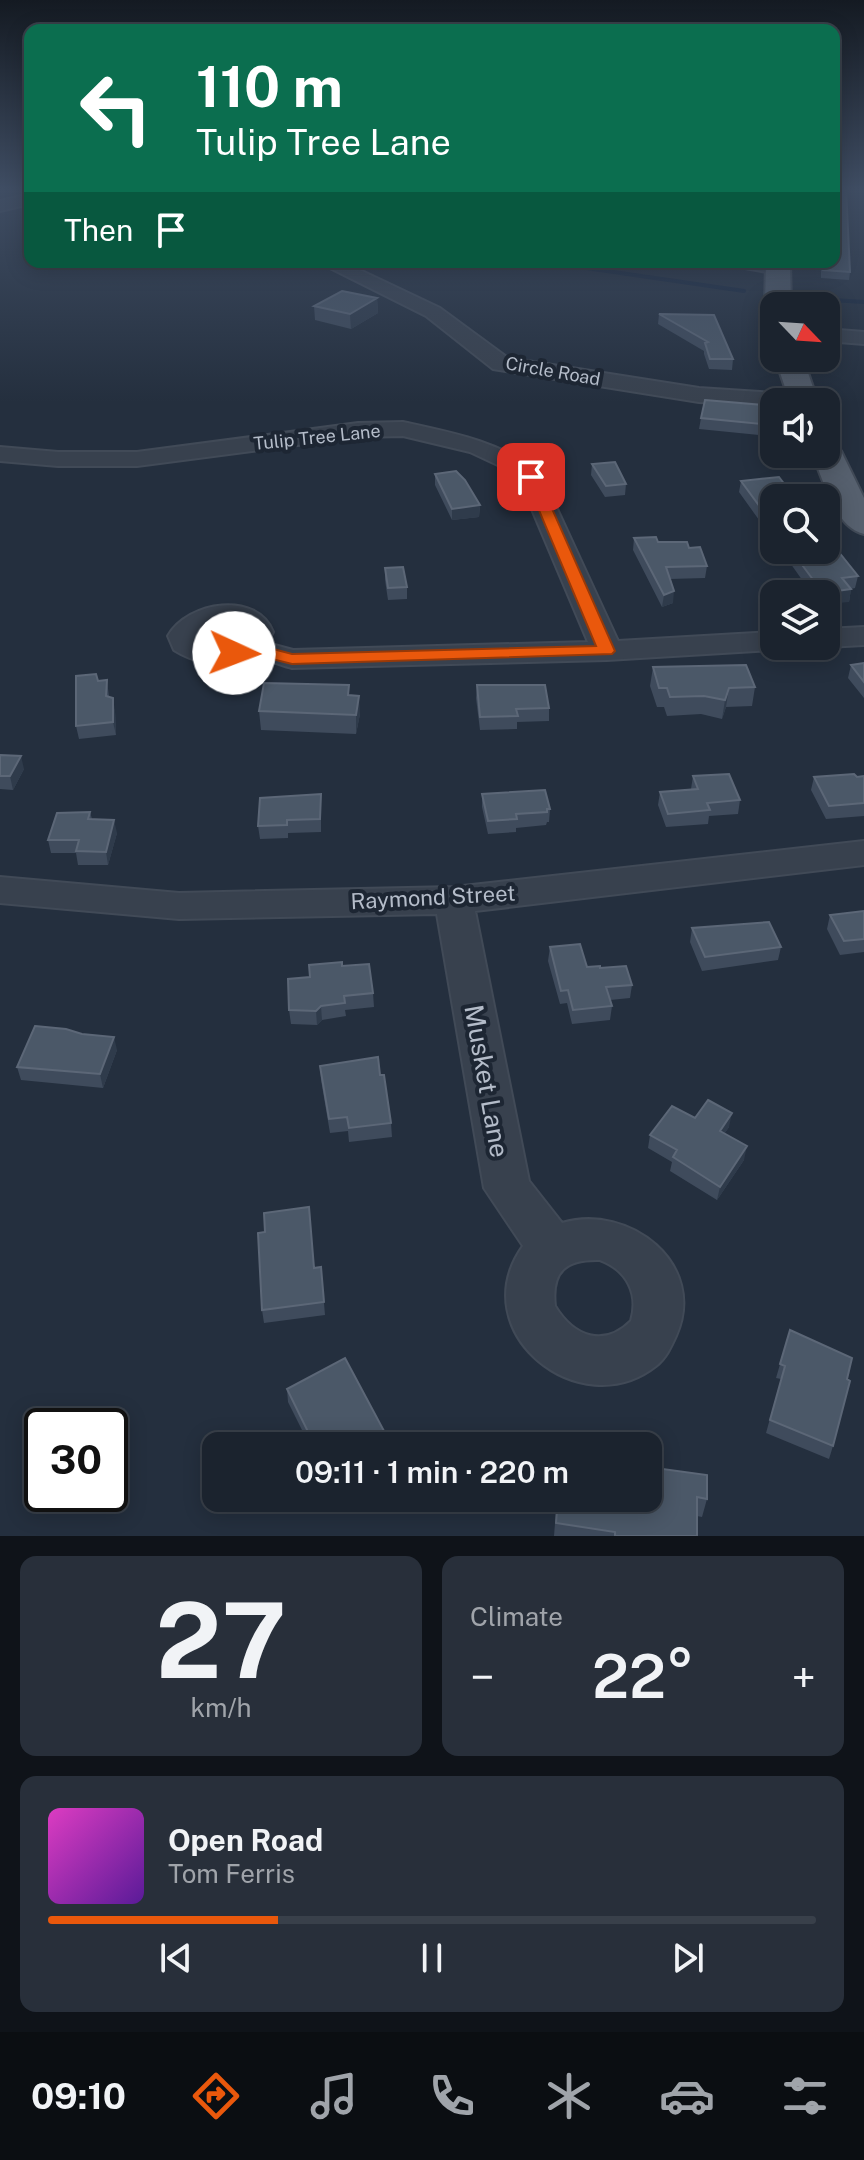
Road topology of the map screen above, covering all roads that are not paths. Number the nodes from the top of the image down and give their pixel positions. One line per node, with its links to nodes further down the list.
1 (341, 268): 6 (street, Circle Road)
2 (778, 268): 3 (main road)
3 (778, 292)
4 (840, 336): 5 (street)
5 (864, 338)
6 (760, 399)
7 (0, 454): 14 (street, Tulip Tree Lane)
8 (834, 468): 9 (main road)
9 (864, 524)
10 (864, 636): 11 (street)
11 (840, 637)
12 (760, 642): 14 (street)
13 (247, 647): 14 (street)
14 (607, 651)
15 (864, 853): 17 (street, Raymond Street)
16 (0, 890): 17 (street, Raymond Street)
17 (454, 900): 18 (street, Musket Lane)
18 (553, 1248)

